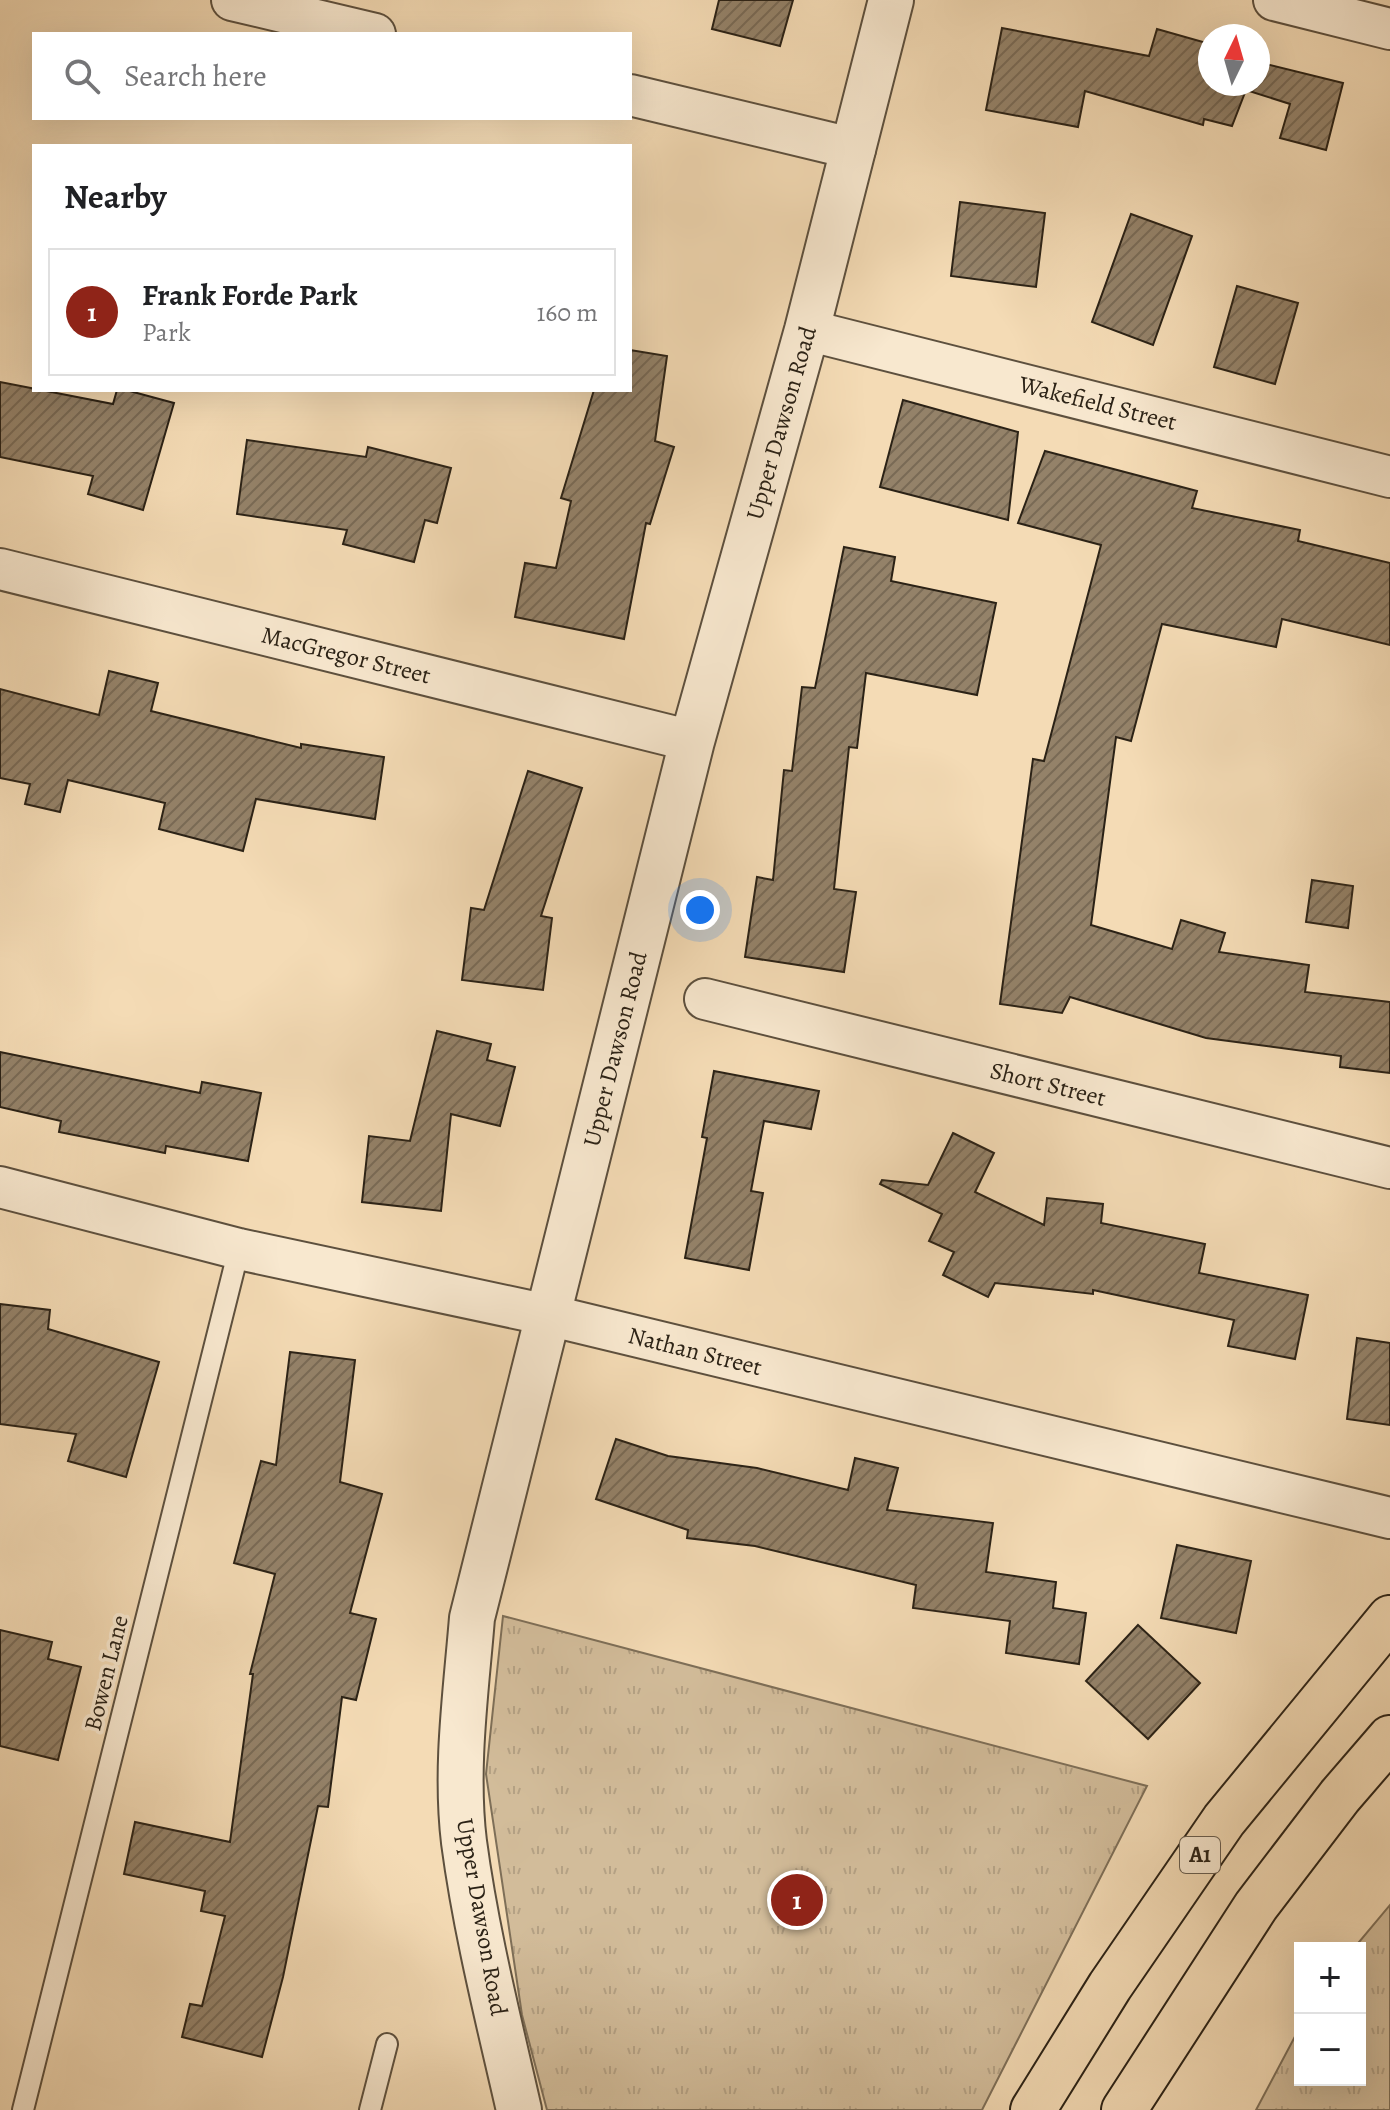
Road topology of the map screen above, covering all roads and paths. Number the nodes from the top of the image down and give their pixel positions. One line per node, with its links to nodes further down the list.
1 (232, 0): 5 (street)
2 (891, 0): 7 (street, Upper Dawson Road)
3 (1274, 0): 4 (street)
4 (1390, 29)
5 (367, 32)
6 (632, 95): 7 (street)
7 (855, 149): 8 (street, Upper Dawson Road)
8 (807, 330): 9 (street, Wakefield Street); 11 (street, Upper Dawson Road)
9 (1390, 477)
10 (0, 569): 11 (street, MacGregor Street)
11 (692, 741): 16 (street, Upper Dawson Road)
12 (705, 999): 13 (street, Short Street)
13 (1390, 1168)
14 (0, 1187): 15 (street, Nathan Street)
15 (239, 1249): 16 (street, Nathan Street); 21 (lane, Bowen Lane)
16 (548, 1315): 17 (street, Nathan Street); 23 (street, Upper Dawson Road)
17 (1390, 1518)
18 (1390, 1618): 24 (highway, A1)
19 (1390, 1738): 25 (highway)
20 (387, 2044): 22 (lane)
21 (23, 2110)
22 (370, 2110)
23 (519, 2110)
24 (1033, 2110)
25 (1124, 2110)

